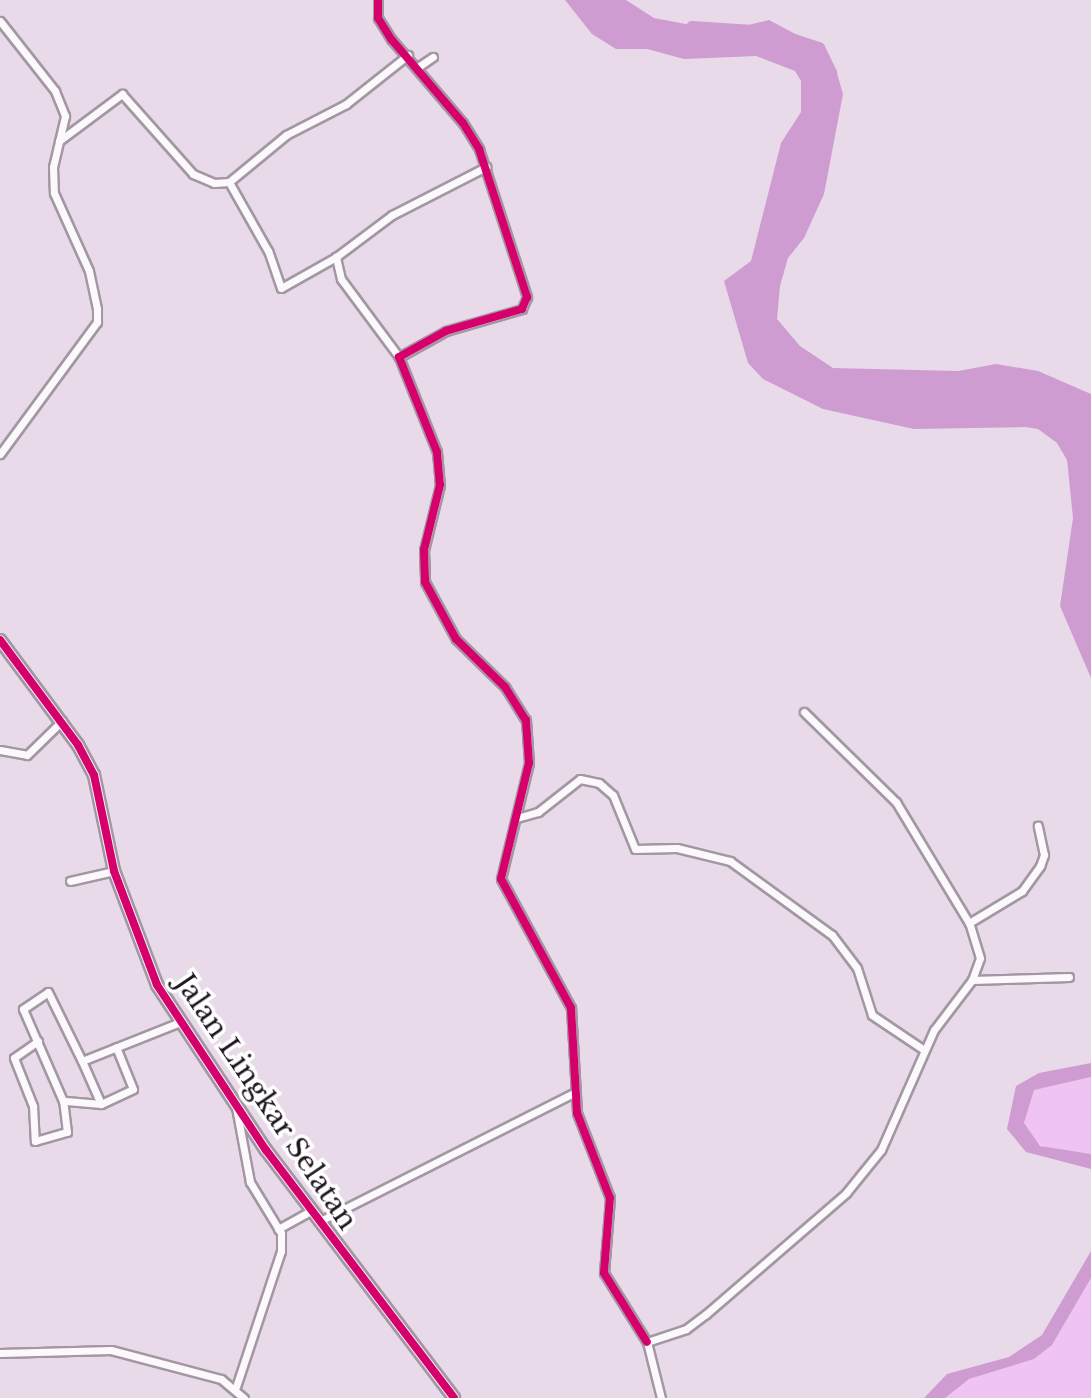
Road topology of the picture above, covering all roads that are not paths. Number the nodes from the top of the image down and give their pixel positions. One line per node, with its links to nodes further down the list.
1 (378, 0): 3 (street)
2 (0, 21): 6 (street)
3 (408, 55): 5 (street); 8 (street)
4 (433, 57): 5 (street)
5 (418, 67): 7 (street)
6 (59, 141): 8 (street); 11 (street)
7 (486, 167): 9 (street); 10 (street)
8 (229, 182): 9 (street)
9 (336, 257): 10 (street)
10 (399, 357): 16 (street)
11 (0, 454)
12 (0, 640): 14 (street, Jalan Lingkar Selatan)
13 (804, 712): 20 (street)
14 (62, 721): 15 (street); 18 (street, Jalan Lingkar Selatan)
15 (0, 750)
16 (517, 818): 26 (street); 28 (street)
17 (1038, 826): 20 (street)
18 (114, 871): 19 (street); 23 (street, Jalan Lingkar Selatan)
19 (70, 881)
20 (969, 923): 22 (street)
21 (1069, 977): 22 (street)
22 (972, 980): 26 (street)
23 (180, 1022): 25 (street); 31 (street, Jalan Lingkar Selatan)
24 (38, 1041): 27 (street); 29 (street); 29 (street)
25 (116, 1047): 27 (street); 30 (street)
26 (924, 1050): 35 (street)
27 (82, 1061): 30 (street)
28 (575, 1092): 33 (street); 35 (street)
29 (63, 1101): 30 (street)
30 (101, 1104)
31 (236, 1107): 32 (street, Jalan Lingkar Selatan); 34 (street)
32 (311, 1211): 33 (street, Jalan Lingkar Selatan); 34 (street)
33 (320, 1221): 39 (street, Jalan Lingkar Selatan)
34 (278, 1229): 37 (street)
35 (647, 1342): 40 (street)
36 (0, 1353): 37 (street)
37 (236, 1387): 38 (street)
38 (244, 1398)
39 (454, 1398)
40 (661, 1398)

